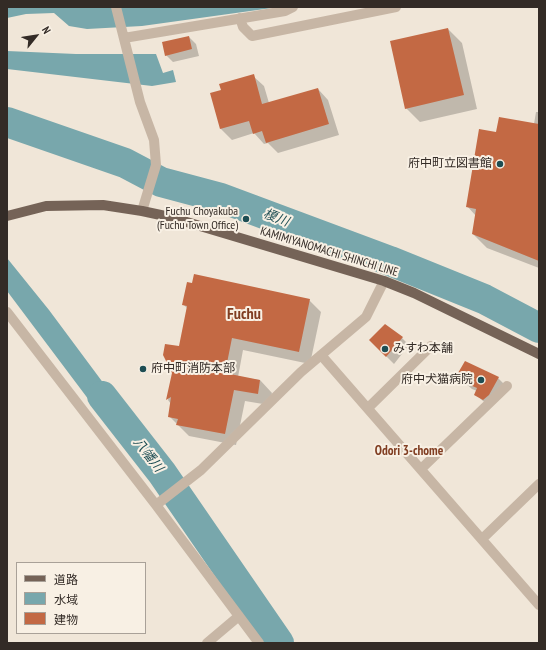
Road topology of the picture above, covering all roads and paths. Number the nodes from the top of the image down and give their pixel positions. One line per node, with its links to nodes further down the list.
1 (116, 7): 5 (street)
2 (293, 7): 4 (street)
3 (396, 7): 4 (street)
4 (240, 18): 5 (street)
5 (124, 34): 6 (street)
6 (142, 211): 7 (main road, KAMIMIYANOMACHI SHINCHI LINE); 8 (main road, KAMIMIYANOMACHI SHINCHI LINE)
7 (7, 216)
8 (384, 281): 11 (main road, KAMIMIYANOMACHI SHINCHI LINE); 12 (street)
9 (7, 312): 17 (street)
10 (431, 346): 14 (street)
11 (539, 354)
12 (321, 355): 14 (street); 17 (street)
13 (507, 386): 15 (street)
14 (368, 408): 15 (street)
15 (421, 469): 18 (street)
16 (539, 484): 18 (street)
17 (156, 505): 20 (street)
18 (482, 539): 19 (street)
19 (539, 605)
20 (239, 616): 21 (street); 22 (street)
21 (207, 643)
22 (258, 643)

